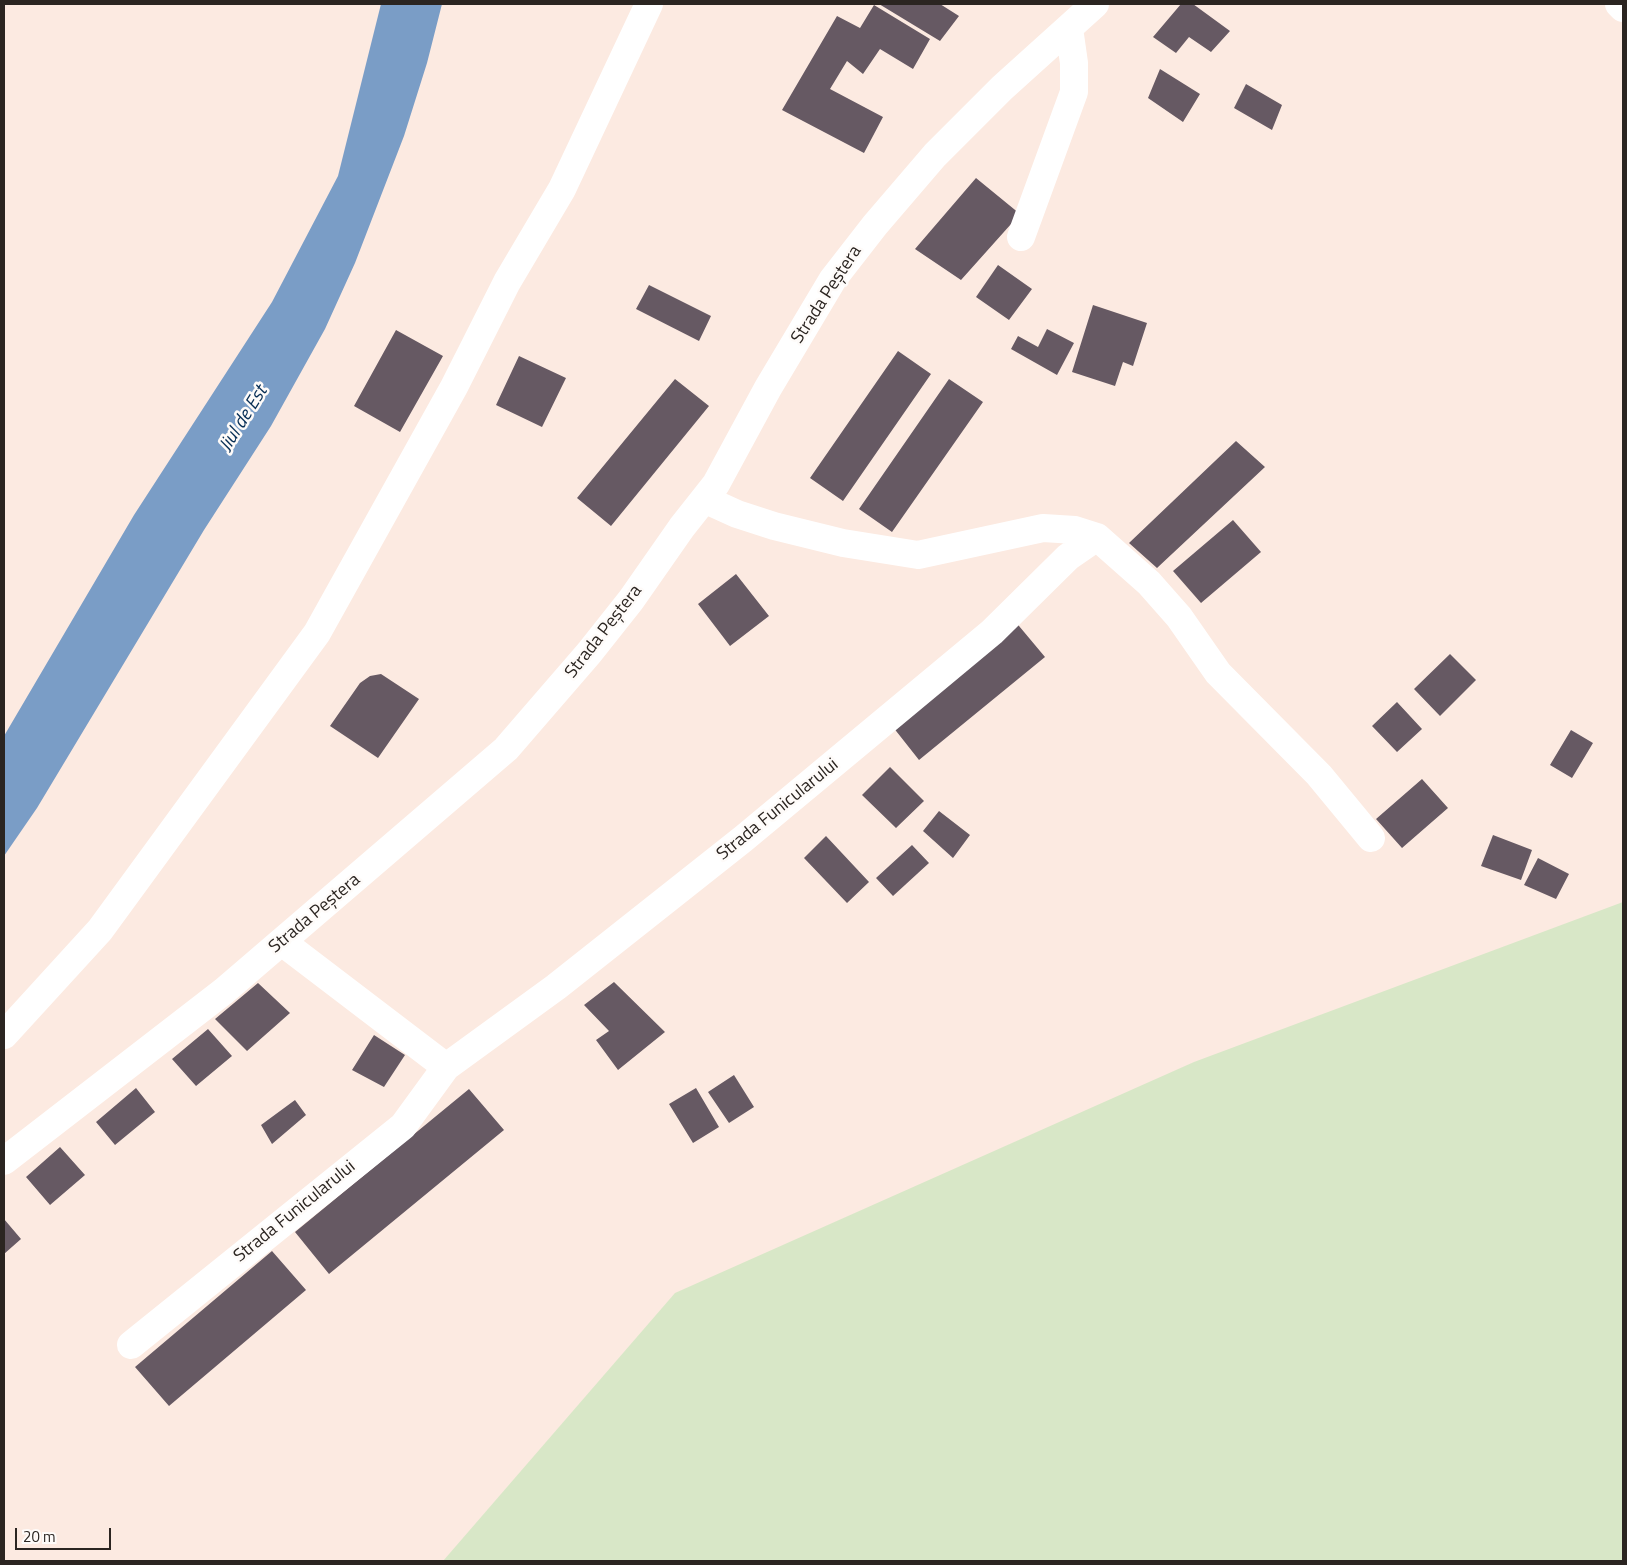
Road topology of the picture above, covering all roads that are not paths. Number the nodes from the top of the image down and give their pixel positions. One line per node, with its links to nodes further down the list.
1 (650, 4): 11 (street)
2 (1095, 4): 5 (street, Strada Peștera)
3 (1619, 4): 4 (street)
4 (1623, 8)
5 (1069, 28): 6 (street); 7 (street, Strada Peștera)
6 (1021, 237)
7 (704, 499): 8 (street); 10 (street, Strada Peștera)
8 (1097, 537): 9 (street); 12 (street, Strada Funicularului)
9 (1371, 838)
10 (282, 942): 12 (street); 13 (street, Strada Peștera)
11 (4, 1035)
12 (446, 1066): 14 (street, Strada Funicularului)
13 (4, 1161)
14 (131, 1345)

